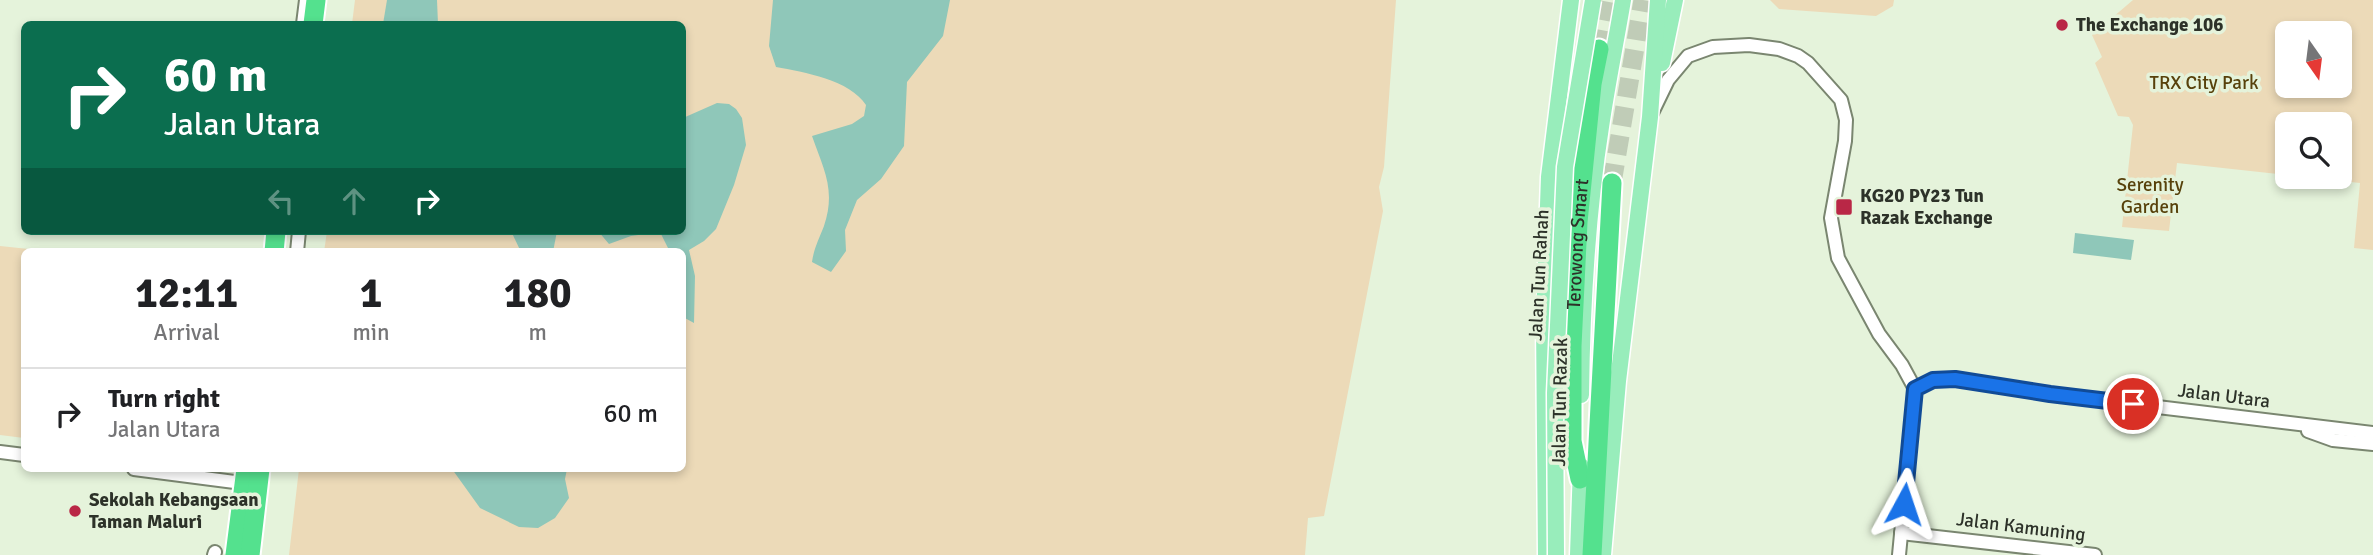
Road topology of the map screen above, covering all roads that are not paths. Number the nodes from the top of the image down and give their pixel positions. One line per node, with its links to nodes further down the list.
1 (305, 0): 9 (highway)
2 (316, 0): 10 (highway)
3 (325, 0): 11 (street)
4 (1572, 0): 25 (main road)
5 (1593, 0): 30 (main road, Jalan Tun Rahah, bridge)
6 (1623, 0): 23 (main road, Jalan Tun Razak)
7 (1658, 0): 13 (main road)
8 (1675, 0): 13 (main road)
9 (303, 21)
10 (313, 21)
11 (323, 21)
12 (1599, 49): 23 (highway, Terowong Smart)
13 (1650, 117): 15 (street); 34 (main road)
14 (1612, 183): 33 (highway, Terowong Smart)
15 (1915, 389): 16 (street, Jalan Utara); 24 (street)
16 (2281, 422): 17 (street, Jalan Utara); 18 (street, Jalan Utara)
17 (2373, 433)
18 (2373, 444)
19 (0, 452): 20 (street)
20 (21, 455)
21 (180, 472): 22 (street)
22 (256, 477): 26 (highway, bridge); 27 (street); 28 (highway, bridge); 29 (street)
23 (1580, 478): 32 (main road, Jalan Tun Razak)
24 (1901, 533): 35 (street); 36 (street, Jalan Kamuning)
25 (1546, 547): 31 (main road)
26 (235, 555)
27 (242, 555)
28 (250, 555)
29 (256, 555)
30 (1556, 555)
31 (1563, 555)
32 (1578, 555)
33 (1592, 555)
34 (1603, 555)
35 (1899, 555)
36 (2095, 555)

